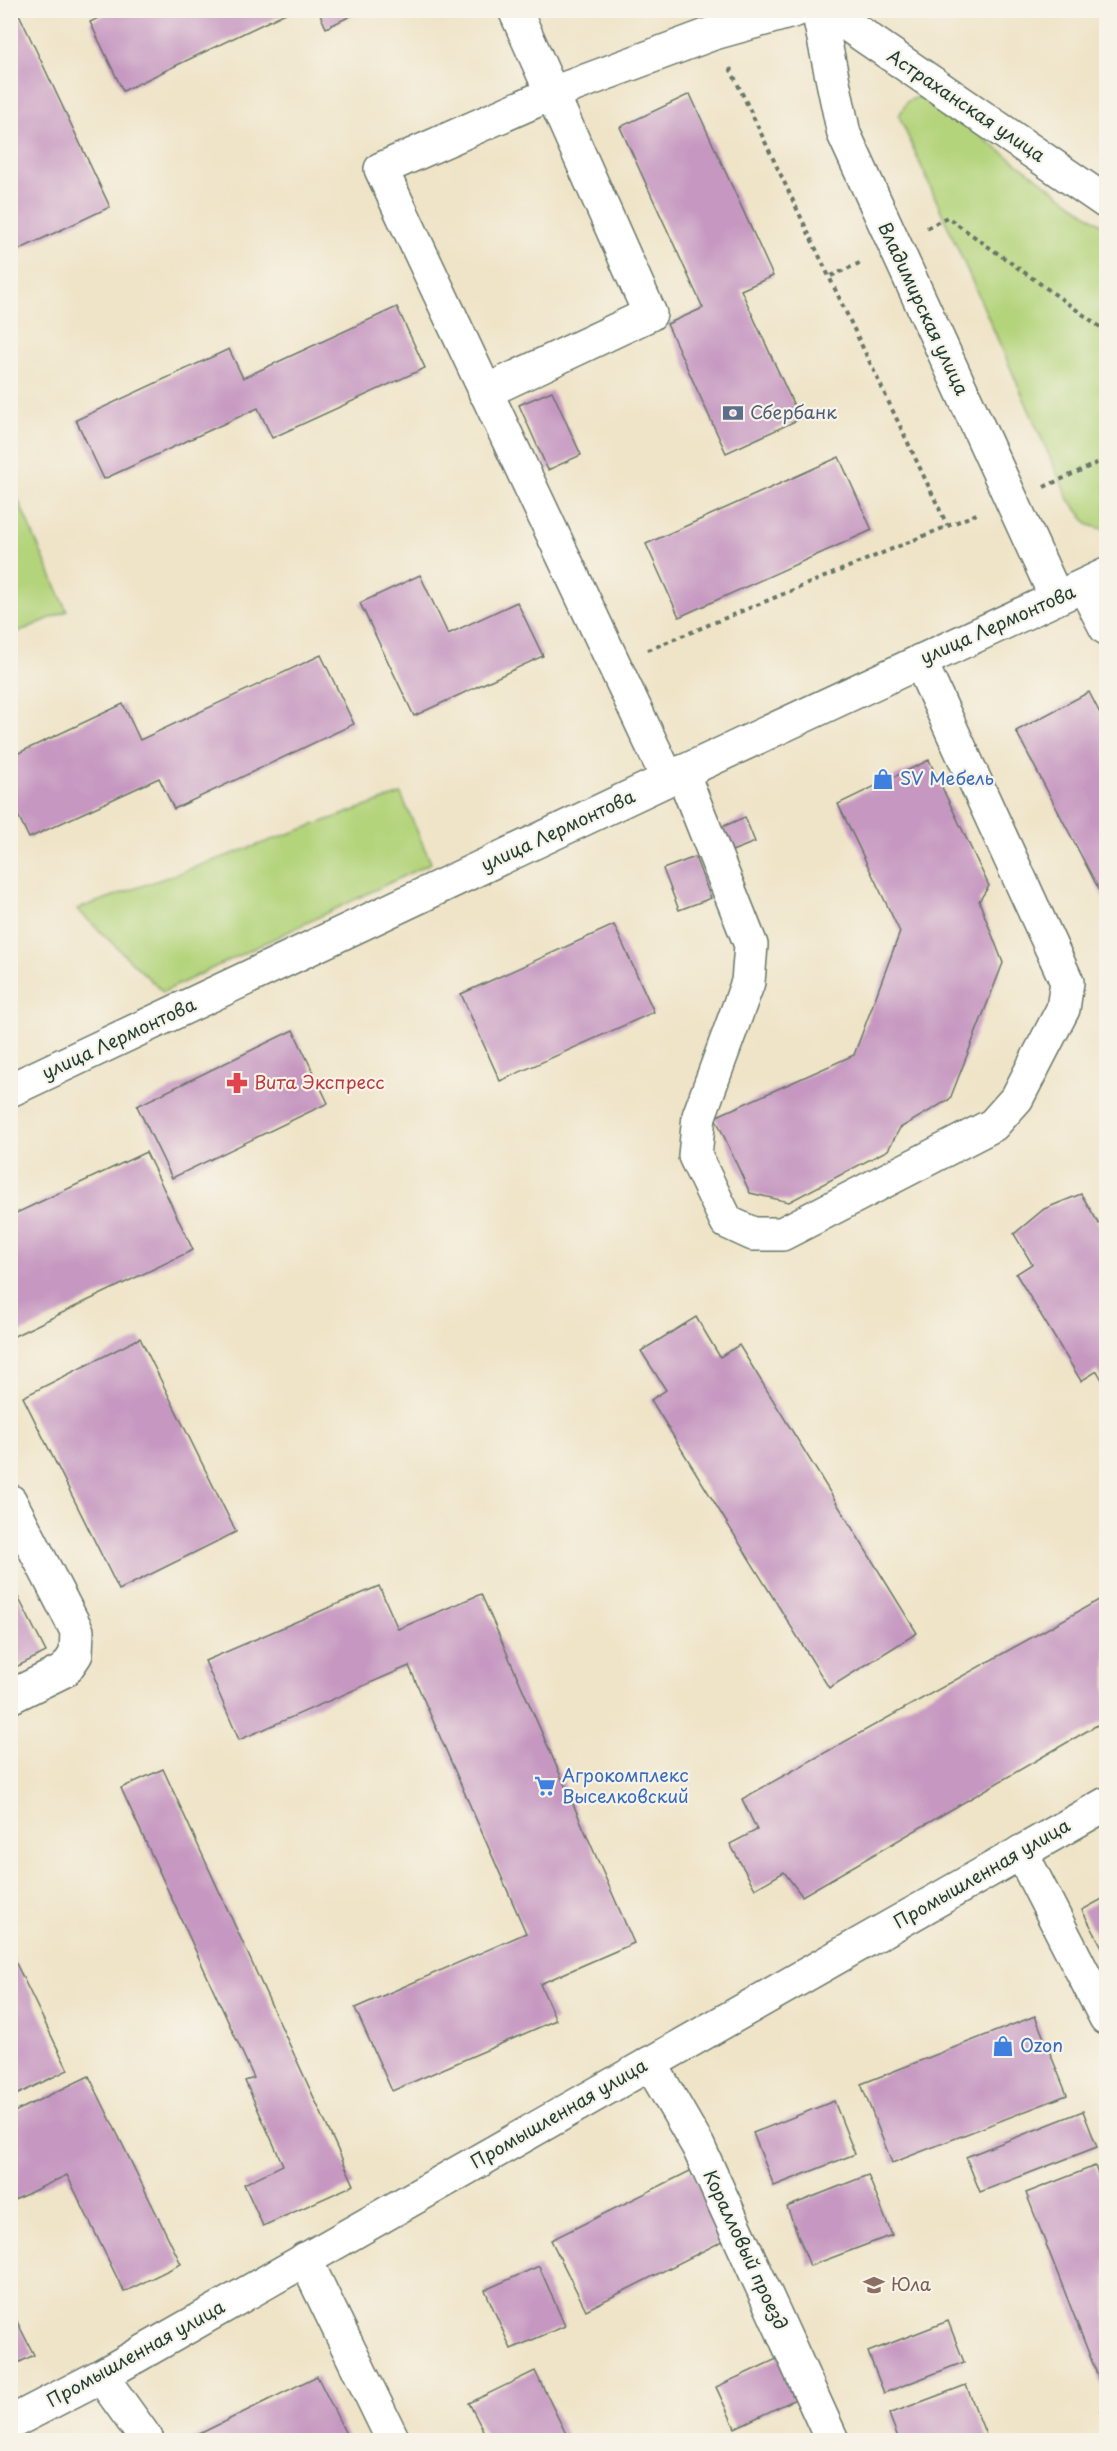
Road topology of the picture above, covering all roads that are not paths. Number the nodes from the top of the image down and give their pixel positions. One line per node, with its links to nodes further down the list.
1 (515, 10): 5 (street)
2 (796, 10): 5 (street)
3 (818, 10): 8 (street, Владимирская улица)
4 (826, 10): 6 (street, Астраханская улица)
5 (552, 93): 7 (street); 7 (street)
6 (1107, 202)
7 (485, 392): 11 (street)
8 (1082, 586): 9 (street, Владимирская улица); 10 (street, улица Лермонтова)
9 (1107, 628)
10 (920, 661): 11 (street, улица Лермонтова); 11 (street)
11 (675, 776): 12 (street, улица Лермонтова)
12 (10, 1090)
13 (10, 1501): 14 (street)
14 (10, 1697)
15 (1107, 1804): 16 (street, Промышленная улица)
16 (1020, 1852): 17 (street); 18 (street, Промышленная улица)
17 (1107, 2018)
18 (650, 2063): 19 (street, Промышленная улица); 24 (street, Коралловый проезд)
19 (305, 2259): 20 (street, Промышленная улица); 23 (street)
20 (101, 2376): 21 (street, Промышленная улица); 22 (street)
21 (10, 2423)
22 (147, 2440)
23 (393, 2440)
24 (832, 2440)

